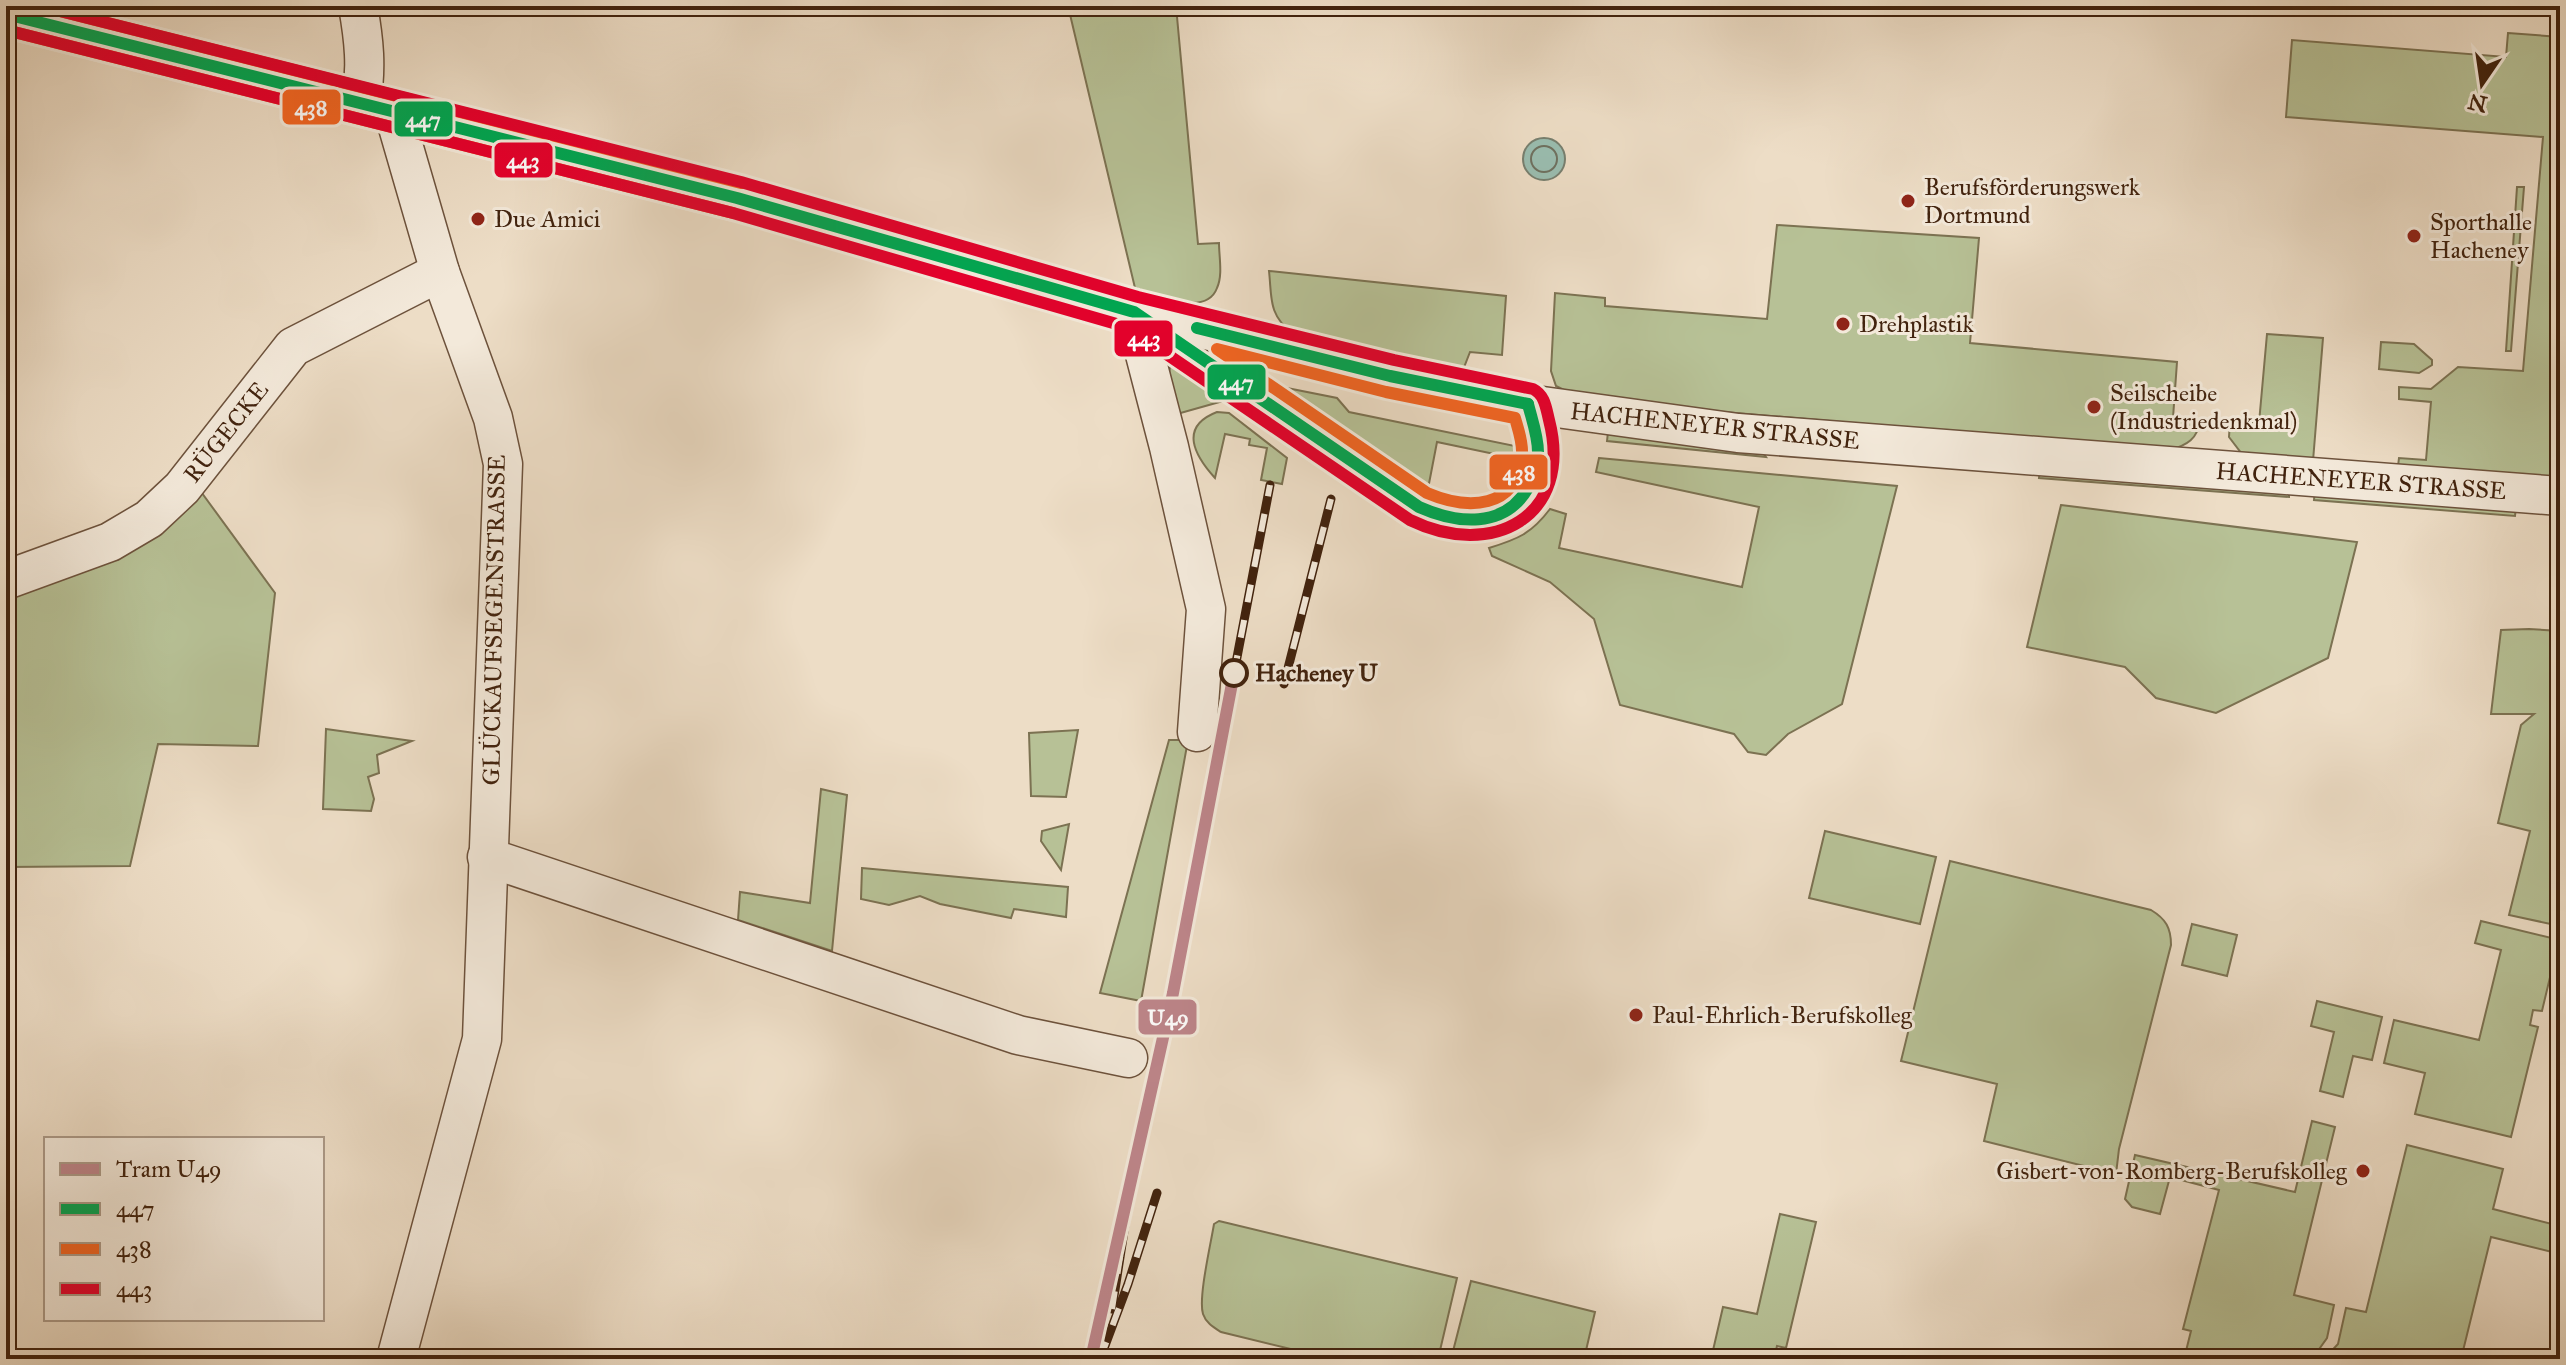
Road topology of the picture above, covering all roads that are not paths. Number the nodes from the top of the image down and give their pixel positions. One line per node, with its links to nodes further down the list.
1 (358, 6): 3 (street, GLÜCKAUFSEGENSTRASSE)
2 (6, 14): 3 (street, HACHENEYER STRASSE)
3 (377, 106): 4 (street, GLÜCKAUFSEGENSTRASSE); 5 (street, HACHENEYER STRASSE)
4 (440, 272): 7 (street, RÜGECKE); 9 (street, GLÜCKAUFSEGENSTRASSE)
5 (1134, 312): 6 (street, HACHENEYER STRASSE); 8 (street)
6 (2560, 496)
7 (6, 580)
8 (1197, 732)
9 (487, 857): 10 (street); 11 (street, GLÜCKAUFSEGENSTRASSE)
10 (1128, 1058)
11 (396, 1359)

